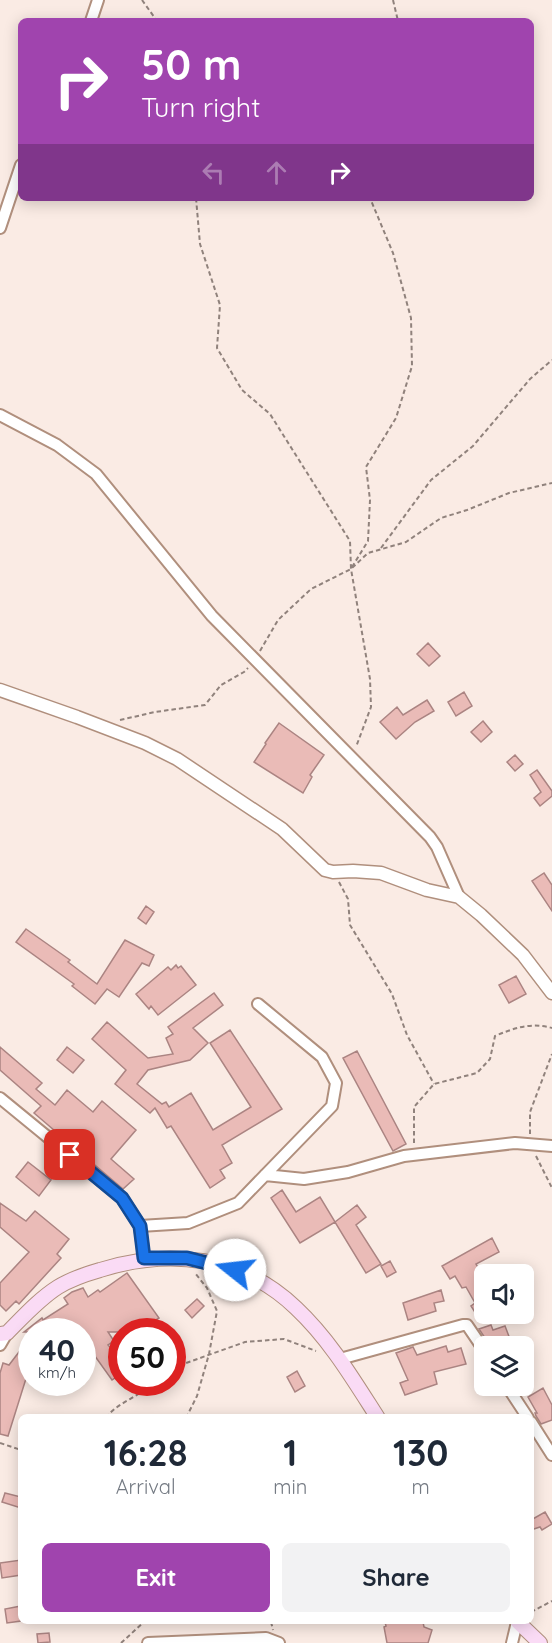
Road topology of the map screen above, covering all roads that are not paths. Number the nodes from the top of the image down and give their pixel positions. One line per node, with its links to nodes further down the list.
1 (98, 0): 2 (street)
2 (92, 18)
3 (18, 174): 4 (street)
4 (0, 228)
5 (0, 415): 7 (street)
6 (0, 690): 7 (street)
7 (459, 897): 8 (street)
8 (552, 993)
9 (258, 1004): 12 (street)
10 (0, 1098): 13 (street)
11 (552, 1146): 12 (street)
12 (265, 1175): 13 (street)
13 (140, 1226): 14 (street)
14 (144, 1258): 16 (main road); 17 (main road)
15 (475, 1336): 17 (street)
16 (2, 1337)
17 (340, 1359): 19 (main road)
18 (514, 1396): 20 (street)
19 (375, 1414)
20 (525, 1414)
21 (534, 1427): 22 (street)
22 (552, 1455)
23 (517, 1624): 27 (street)
24 (520, 1624): 28 (main road)
25 (148, 1643): 26 (street)
26 (279, 1643)
27 (512, 1643)
28 (540, 1643)

